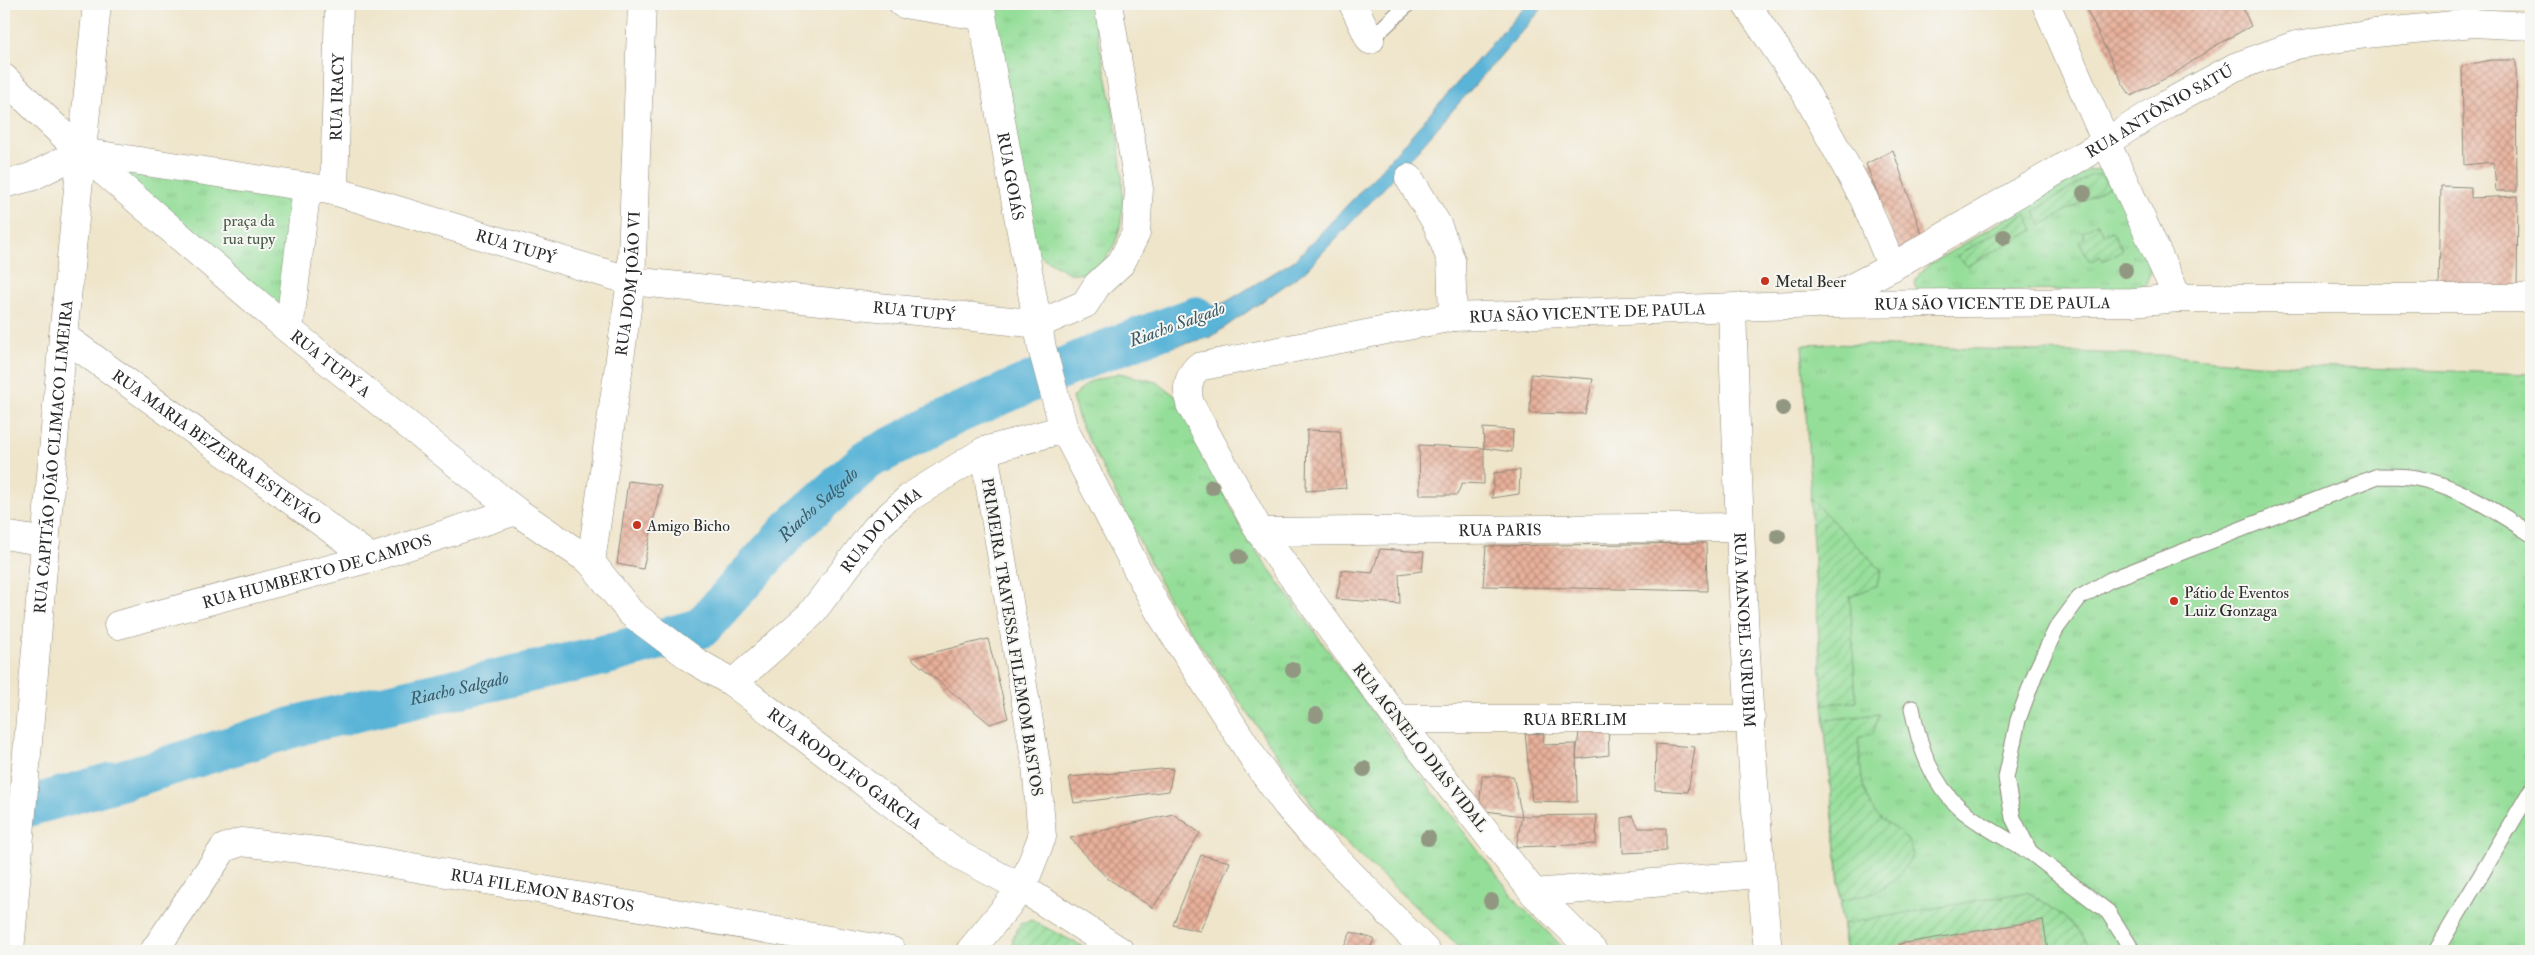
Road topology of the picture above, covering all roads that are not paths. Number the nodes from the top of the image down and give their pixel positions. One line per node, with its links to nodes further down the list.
1 (97, 4): 16 (street, RUA CAPITÃO JOÃO CLIMACO LIMEIRA)
2 (339, 4): 20 (street, RUA IRACY)
3 (642, 4): 22 (street, RUA DOM JOÃO VI)
4 (903, 4): 10 (street)
5 (1108, 4): 30 (street)
6 (1354, 4): 13 (street)
7 (1408, 4): 13 (lane)
8 (1746, 4): 21 (street)
9 (2046, 4): 15 (street)
10 (980, 10): 30 (street, RUA GOIÁS)
11 (2473, 13): 12 (street, RUA ANTÔNIO SATÚ); 15 (street, RUA ANTÔNIO SATÚ)
12 (2531, 26)
13 (1370, 40)
14 (4, 78): 16 (street, RUA TUPÝ A)
15 (2106, 142): 21 (street, RUA ANTÔNIO SATÚ); 23 (street)
16 (81, 152): 18 (street); 19 (street, RUA TUPÝ); 28 (street, RUA TUPÝ A); 29 (street, RUA CAPITÃO JOÃO CLIMACO LIMEIRA)
17 (1409, 178): 27 (street)
18 (4, 184)
19 (307, 187): 20 (street, RUA TUPÝ); 28 (street)
20 (334, 191): 22 (street, RUA TUPÝ)
21 (1892, 267): 25 (street, RUA ANTÔNIO SATÚ)
22 (631, 281): 30 (street, RUA TUPÝ); 40 (street, RUA DOM JOÃO VI)
23 (2178, 298): 24 (street, RUA SÃO VICENTE DE PAULA); 25 (street, RUA SÃO VICENTE DE PAULA)
24 (2531, 298)
25 (1821, 304): 26 (street, RUA SÃO VICENTE DE PAULA)
26 (1732, 308): 27 (street, RUA SÃO VICENTE DE PAULA); 34 (street, RUA MANOEL SURUBIM)
27 (1453, 317): 35 (street, RUA SÃO VICENTE DE PAULA)
28 (289, 330): 33 (street, RUA TUPÝ A)
29 (63, 336): 38 (street, RUA CAPITÃO JOÃO CLIMACO LIMEIRA); 39 (street, RUA MARIA BEZERRA ESTEVÃO)
30 (1040, 336): 31 (street, RUA GOIÁS)
31 (1064, 429): 32 (street, RUA DO LIMA); 58 (street, RUA GOIÁS)
32 (984, 451): 42 (street, RUA DO LIMA); 51 (street, PRIMEIRA TRAVESSA FILEMOM BASTOS)
33 (516, 511): 39 (street, RUA HUMBERTO DE CAMPOS); 40 (street, RUA TUPÝ A)
34 (1739, 527): 35 (street, RUA PARIS); 45 (street, RUA MANOEL SURUBIM)
35 (1260, 532): 44 (street, RUA AGNELO DIAS VIDAL)
36 (2531, 534): 49 (lane)
37 (4, 535): 38 (street)
38 (46, 542): 46 (street, RUA CAPITÃO JOÃO CLIMACO LIMEIRA)
39 (371, 558): 41 (street, RUA HUMBERTO DE CAMPOS)
40 (591, 562): 42 (street, RUA RODOLFO GARCIA)
41 (118, 625)
42 (733, 683): 51 (street, RUA RODOLFO GARCIA)
43 (1912, 708): 49 (lane)
44 (1397, 719): 45 (street, RUA BERLIM); 52 (street, RUA AGNELO DIAS VIDAL)
45 (1751, 719): 50 (street, RUA MANOEL SURUBIM)
46 (19, 762): 48 (street, RUA CAPITÃO JOÃO CLIMACO LIMEIRA)
47 (2531, 790): 62 (lane)
48 (14, 852): 53 (street, RUA CAPITÃO JOÃO CLIMACO LIMEIRA)
49 (2030, 852): 61 (lane)
50 (1760, 874): 52 (street); 60 (street, RUA MANOEL SURUBIM)
51 (1022, 888): 56 (street, PRIMEIRA TRAVESSA FILEMOM BASTOS); 57 (street, RUA RODOLFO GARCIA)
52 (1534, 893): 59 (street, RUA AGNELO DIAS VIDAL)
53 (10, 951)
54 (154, 951): 55 (street, RUA FILEMON BASTOS)
55 (892, 951)
56 (970, 951)
57 (1120, 951)
58 (1426, 951)
59 (1593, 951)
60 (1768, 951)
61 (2133, 951)
62 (2436, 951)

